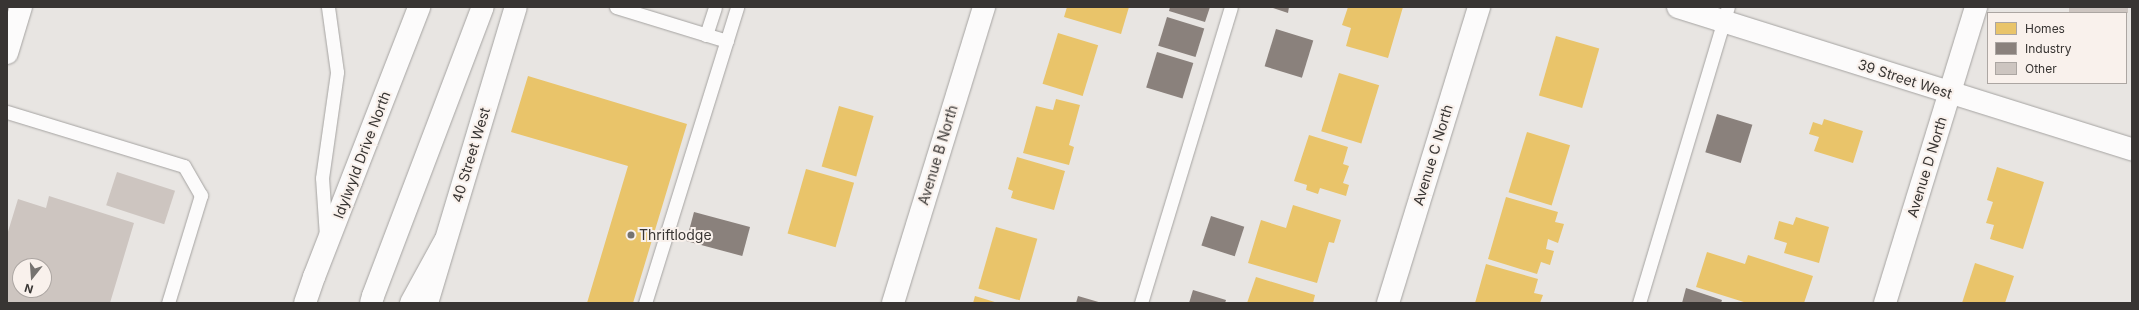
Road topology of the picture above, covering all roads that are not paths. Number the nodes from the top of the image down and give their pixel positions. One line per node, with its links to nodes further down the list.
1 (21, 7): 17 (main road)
2 (328, 7): 22 (lane)
3 (419, 7): 22 (main road, Idylwyld Drive North)
4 (483, 7): 23 (main road)
5 (516, 7): 21 (main road, 40 Street West)
6 (616, 7): 15 (lane)
7 (714, 7): 15 (lane)
8 (737, 7): 16 (lane)
9 (984, 7): 29 (main road, Avenue B North)
10 (1231, 7): 30 (lane)
11 (1479, 7): 31 (main road, Avenue C North)
12 (1678, 7): 14 (main road, 39 Street West)
13 (1976, 7): 18 (main road, Avenue D North)
14 (1726, 14): 18 (main road, 39 Street West); 32 (lane)
15 (706, 35): 16 (lane)
16 (727, 42): 28 (lane)
17 (7, 53)
18 (1950, 94): 20 (main road, 39 Street West); 33 (main road, Avenue D North)
19 (7, 112): 24 (lane)
20 (2132, 149)
21 (445, 241): 26 (main road); 27 (main road, 40 Street West)
22 (327, 245): 25 (main road, Idylwyld Drive North)
23 (372, 299)
24 (168, 303)
25 (305, 303)
26 (411, 303)
27 (426, 303)
28 (645, 303)
29 (893, 303)
30 (1141, 303)
31 (1388, 303)
32 (1638, 303)
33 (1885, 303)

